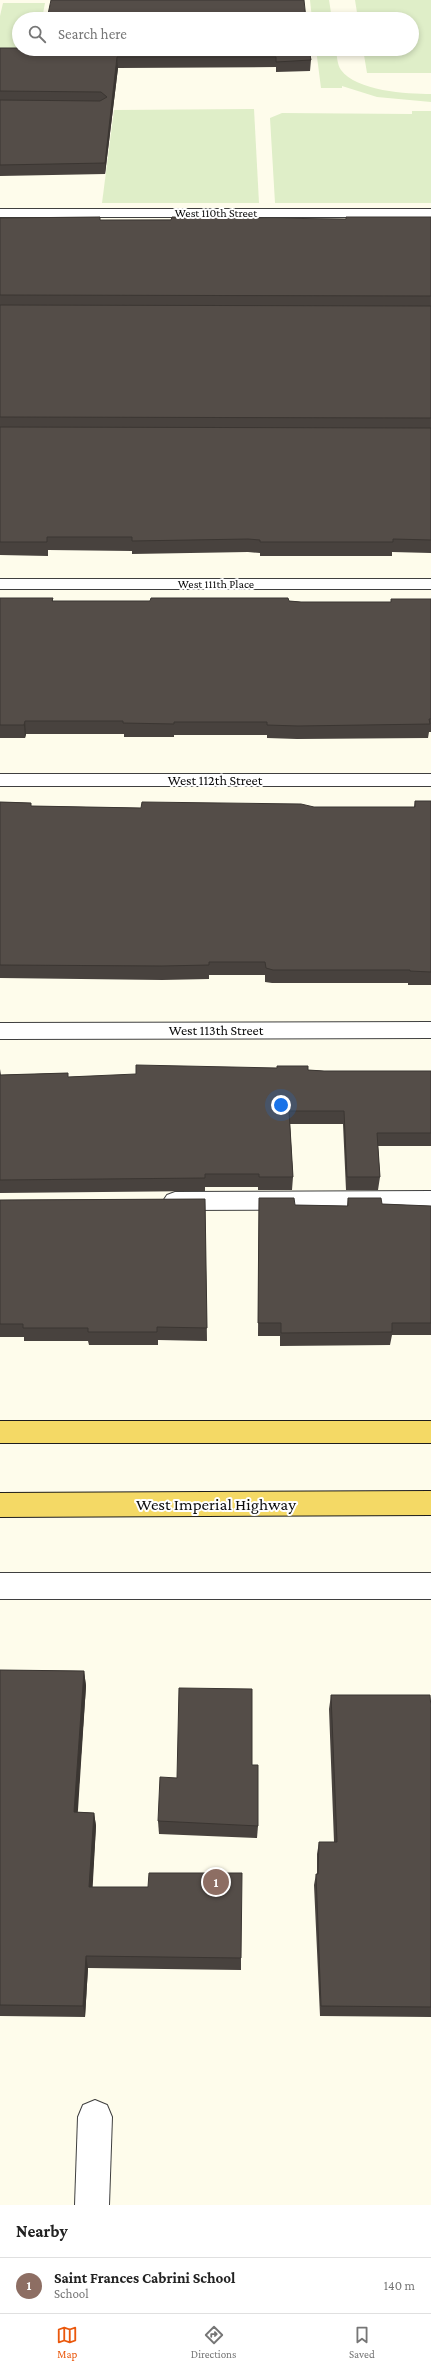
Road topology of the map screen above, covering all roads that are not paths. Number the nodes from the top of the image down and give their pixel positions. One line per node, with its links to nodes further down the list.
1 (0, 213): 2 (street, West 110th Street)
2 (431, 213)
3 (0, 584): 4 (street, West 111th Place)
4 (431, 584)
5 (0, 780): 6 (street, West 112th Street)
6 (431, 780)
7 (0, 1030): 8 (street, West 113th Street)
8 (431, 1030)
9 (431, 1200): 10 (street)
10 (152, 1201)
11 (0, 1432): 12 (main road)
12 (431, 1432)
13 (431, 1503): 14 (main road, West Imperial Highway)
14 (0, 1506)
15 (0, 1586): 16 (street)
16 (431, 1586)
17 (95, 2117): 18 (street)
18 (92, 2205)

